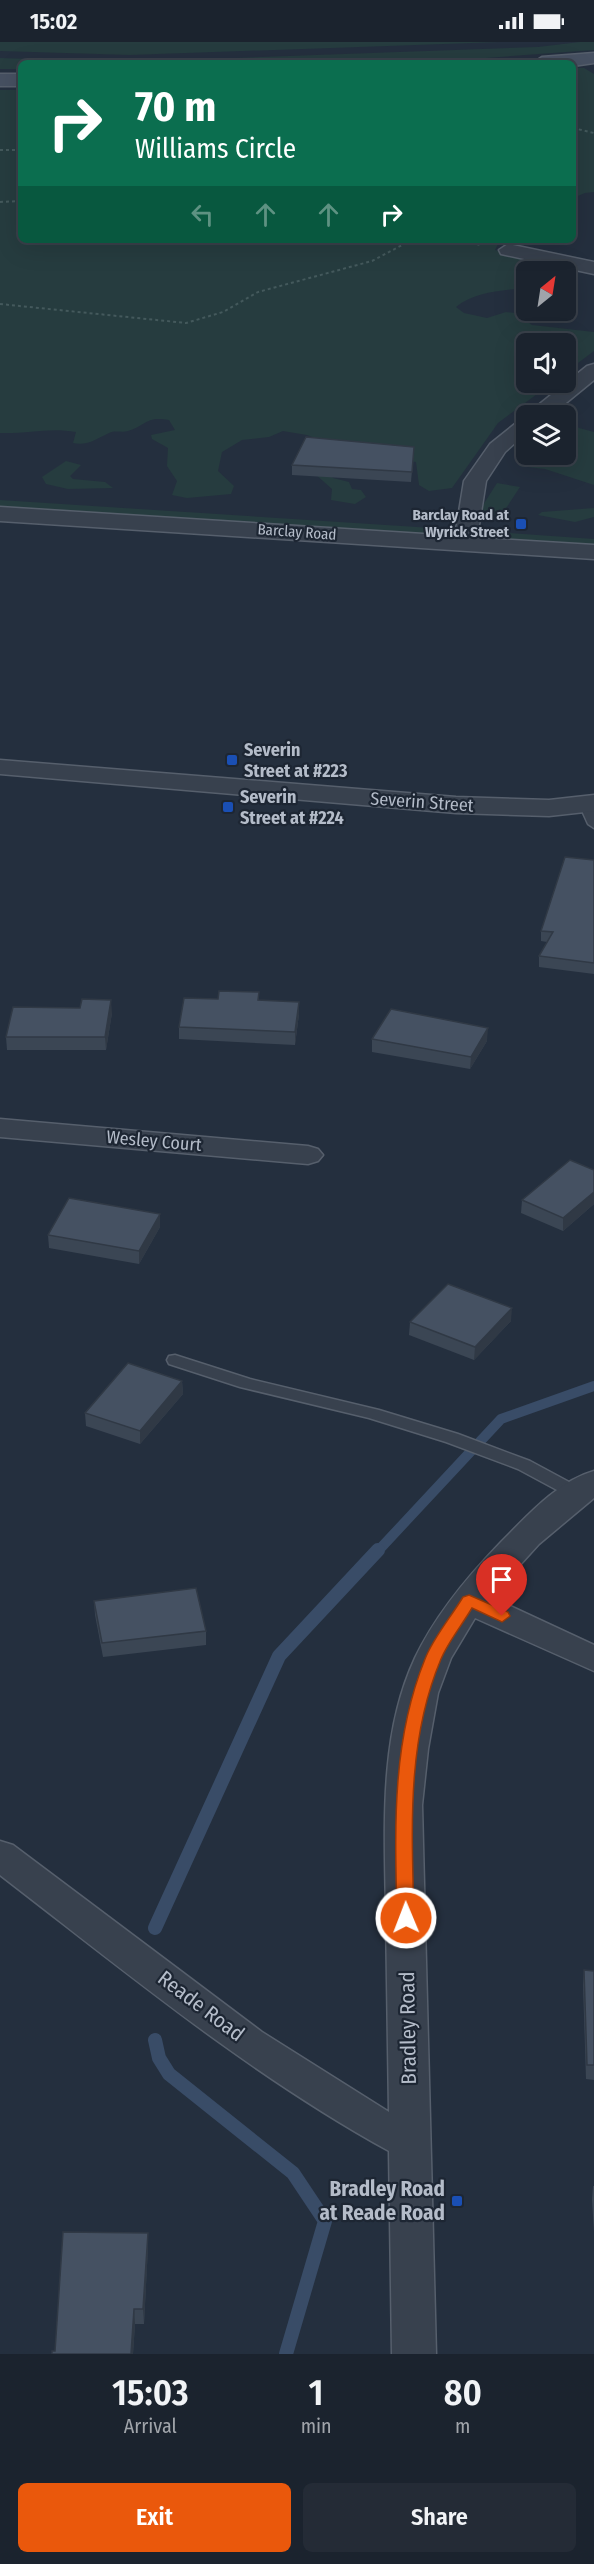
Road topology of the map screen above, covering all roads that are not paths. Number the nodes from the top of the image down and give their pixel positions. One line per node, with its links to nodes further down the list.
1 (594, 58): 2 (main road)
2 (573, 60)
3 (0, 80): 4 (main road)
4 (18, 80)
5 (508, 250): 6 (street)
6 (594, 268)
7 (594, 370): 8 (street)
8 (550, 405)
9 (516, 432): 12 (street)
10 (0, 497): 12 (street, Barclay Road)
11 (0, 514): 12 (street, Barclay Road)
12 (467, 535): 13 (street, Barclay Road); 14 (street, Barclay Road)
13 (594, 535)
14 (594, 552)
15 (0, 767): 16 (street, Severin Street)
16 (591, 810)
17 (0, 1128): 18 (street, Wesley Court)
18 (308, 1155)
19 (175, 1360): 20 (lane)
20 (585, 1487): 21 (street, Bradley Road)
21 (469, 1600): 22 (street); 24 (street, Bradley Road)
22 (594, 1659)
23 (0, 1855): 24 (street, Reade Road)
24 (411, 2144): 25 (street, Bradley Road)
25 (414, 2354)

